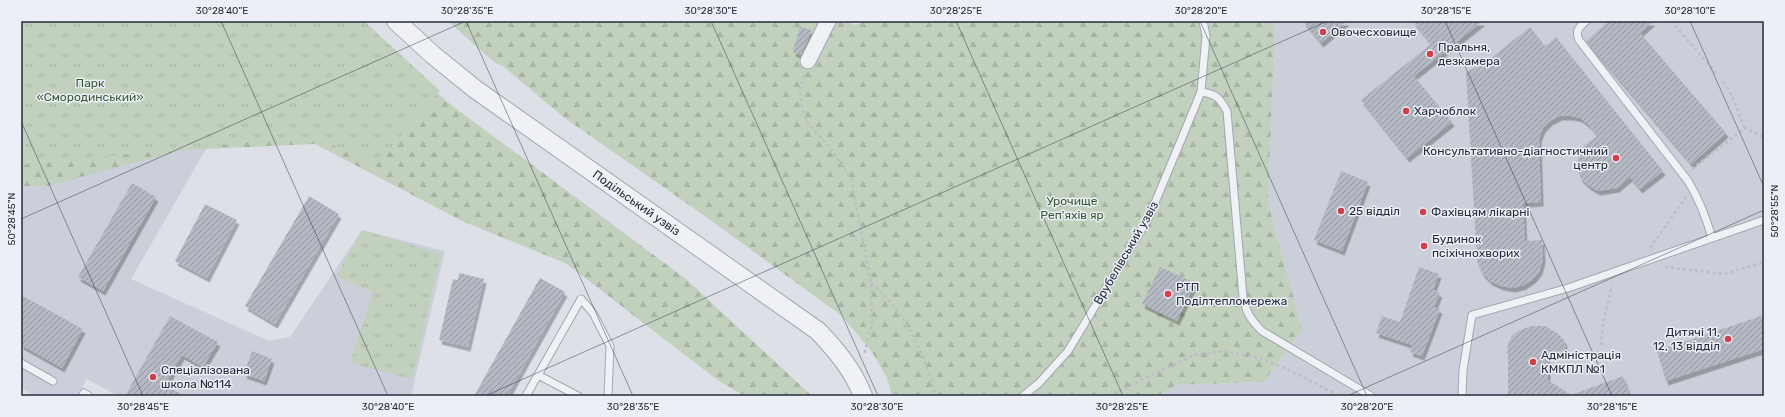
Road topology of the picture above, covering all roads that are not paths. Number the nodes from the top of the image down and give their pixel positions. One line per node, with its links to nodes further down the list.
1 (396, 21): 17 (street, Подільський узвіз)
2 (828, 21): 5 (street)
3 (1203, 21): 6 (lane, Врубелівський узвіз)
4 (1586, 21): 8 (lane)
5 (808, 61)
6 (1201, 92): 18 (lane, Врубелівський узвіз); 19 (lane)
7 (1764, 220): 8 (lane)
8 (1712, 238): 20 (lane)
9 (21, 364): 11 (lane)
10 (538, 375): 14 (lane); 15 (lane); 16 (lane)
11 (53, 381)
12 (82, 396): 13 (lane)
13 (89, 396)
14 (526, 396)
15 (578, 396)
16 (608, 396)
17 (863, 396)
18 (1023, 396)
19 (1371, 396)
20 (1462, 396)

